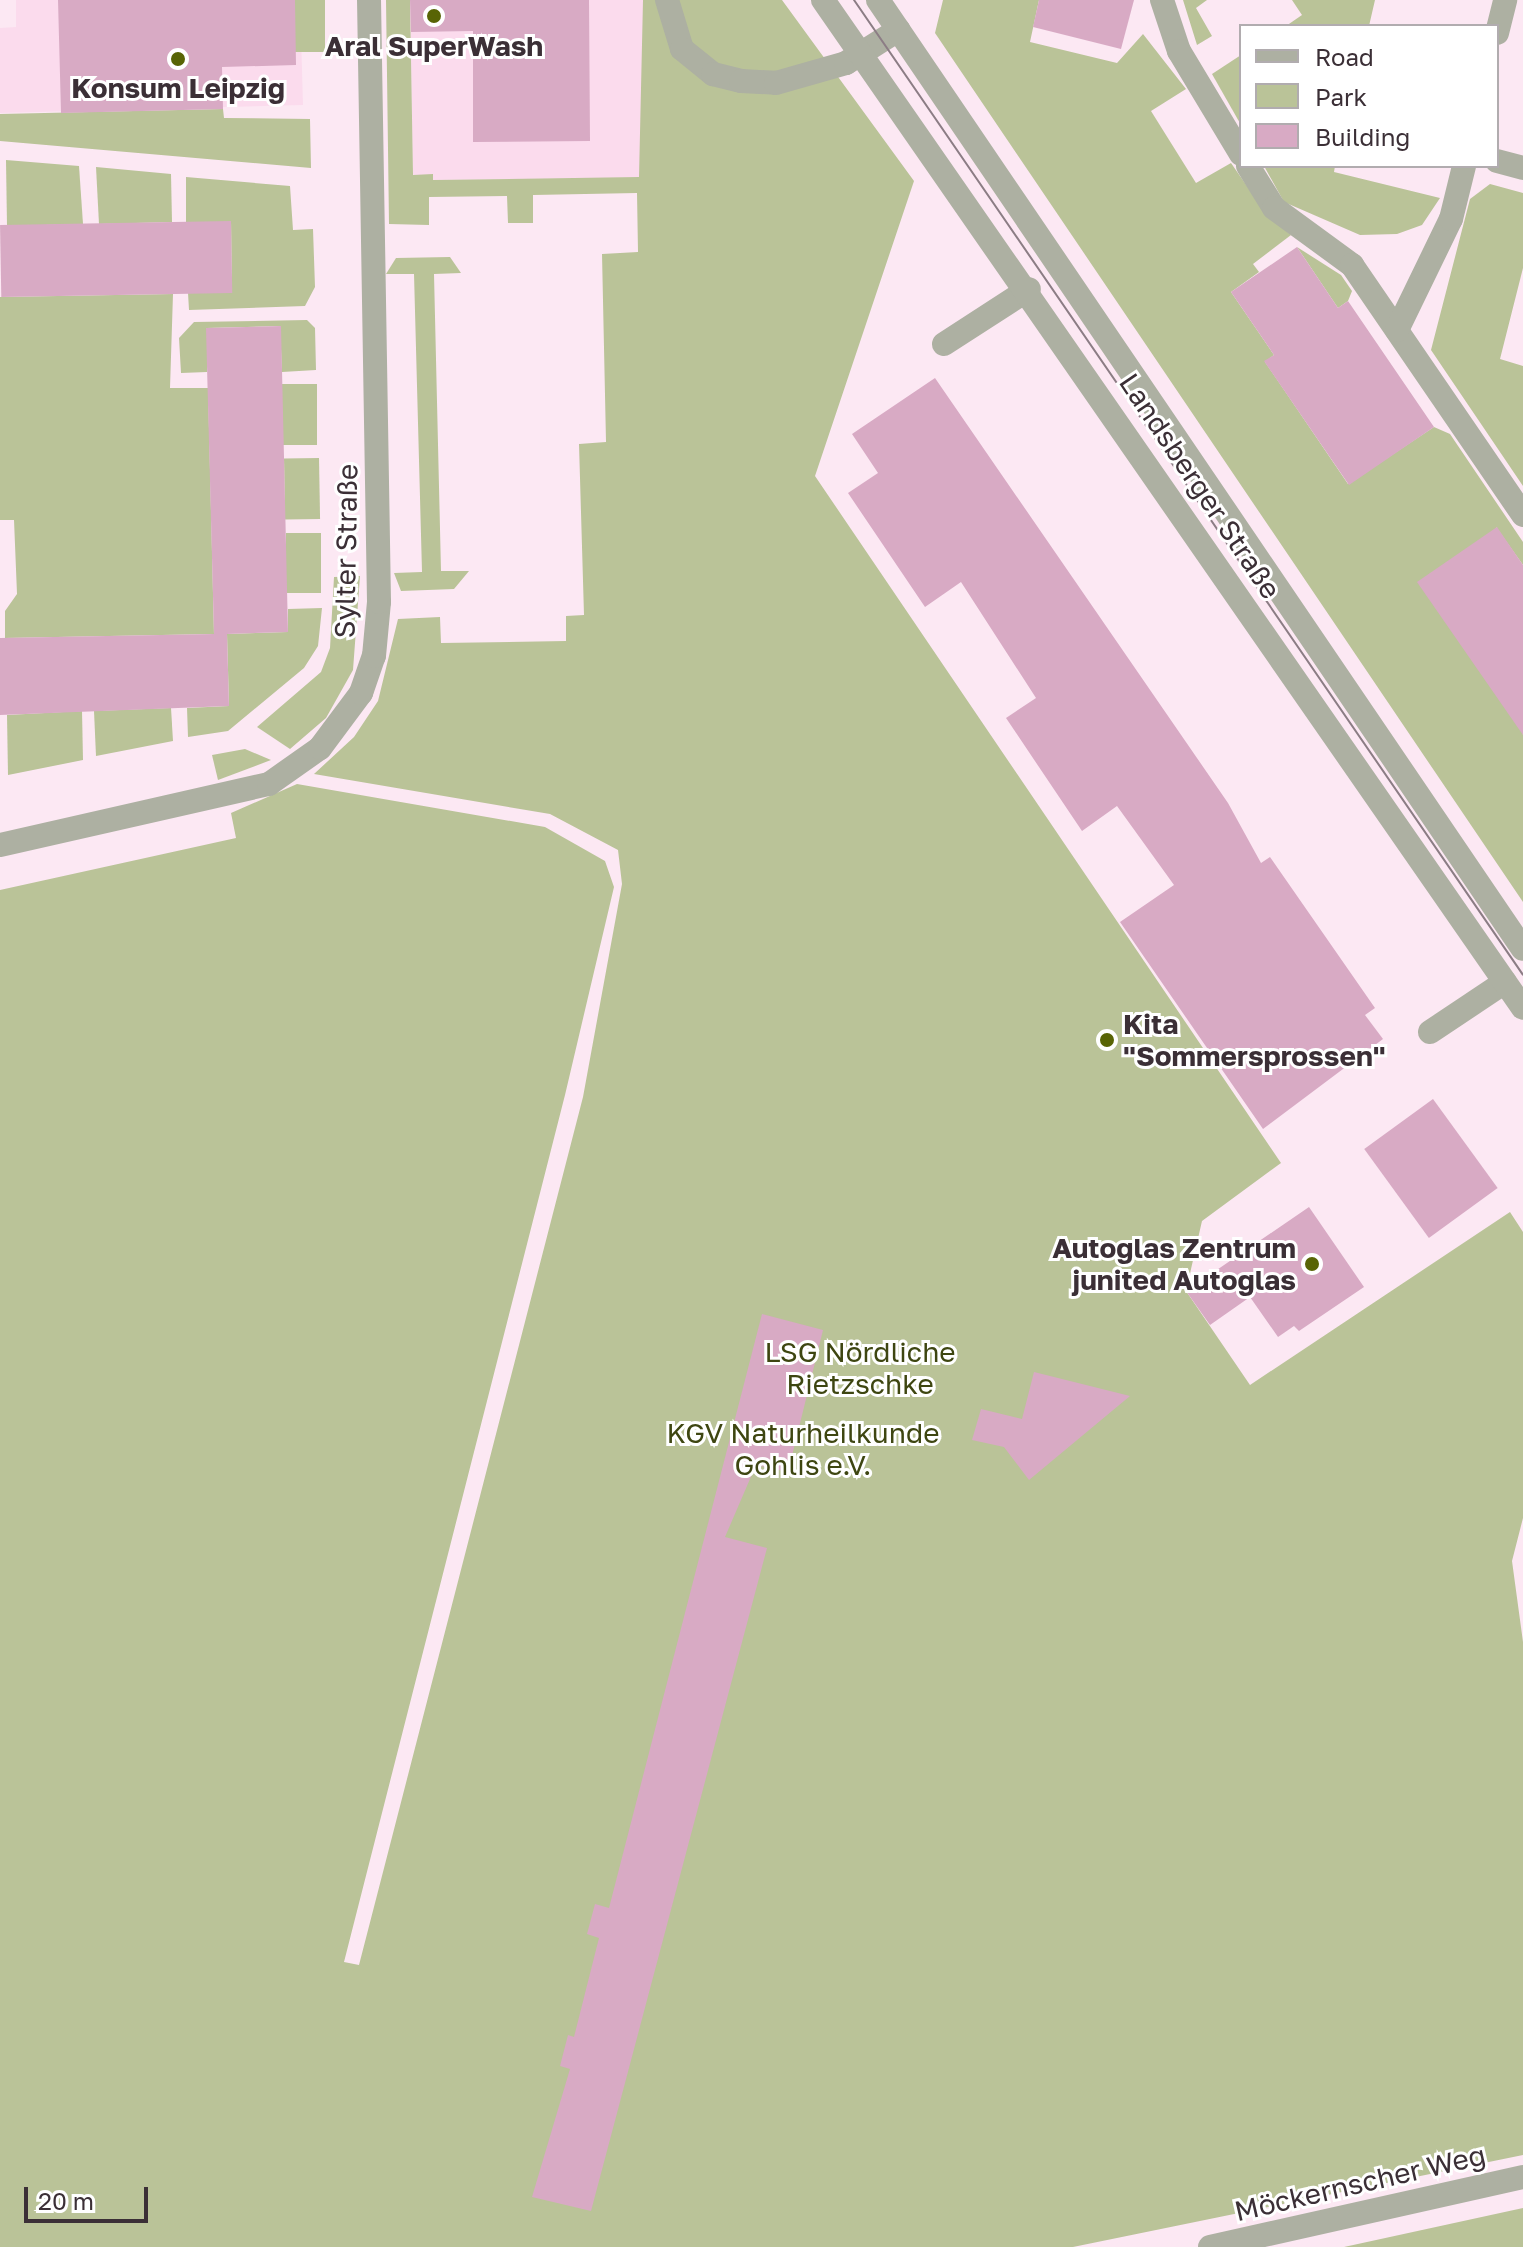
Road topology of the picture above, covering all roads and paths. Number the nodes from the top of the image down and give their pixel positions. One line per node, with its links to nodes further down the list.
1 (369, 0): 18 (street, Sylter Straße)
2 (667, 0): 8 (street)
3 (823, 0): 8 (street, Landsberger Straße)
4 (1162, 0): 9 (street)
5 (1505, 0): 7 (street)
6 (888, 10): 8 (street); 19 (street, Landsberger Straße)
7 (1499, 25)
8 (862, 53): 14 (street, Landsberger Straße)
9 (1239, 151)
10 (1499, 162): 13 (street)
11 (1249, 168): 15 (street)
12 (1464, 168): 15 (street)
13 (1523, 168)
14 (1029, 289): 16 (street); 20 (street, Landsberger Straße)
15 (1397, 330): 17 (street)
16 (944, 344)
17 (1523, 515)
18 (0, 845)
19 (1523, 949)
20 (1505, 982): 21 (street, Landsberger Straße); 22 (street)
21 (1523, 1008)
22 (1430, 1032)
23 (1523, 2177): 24 (street, Möckernscher Weg)
24 (1210, 2247)

